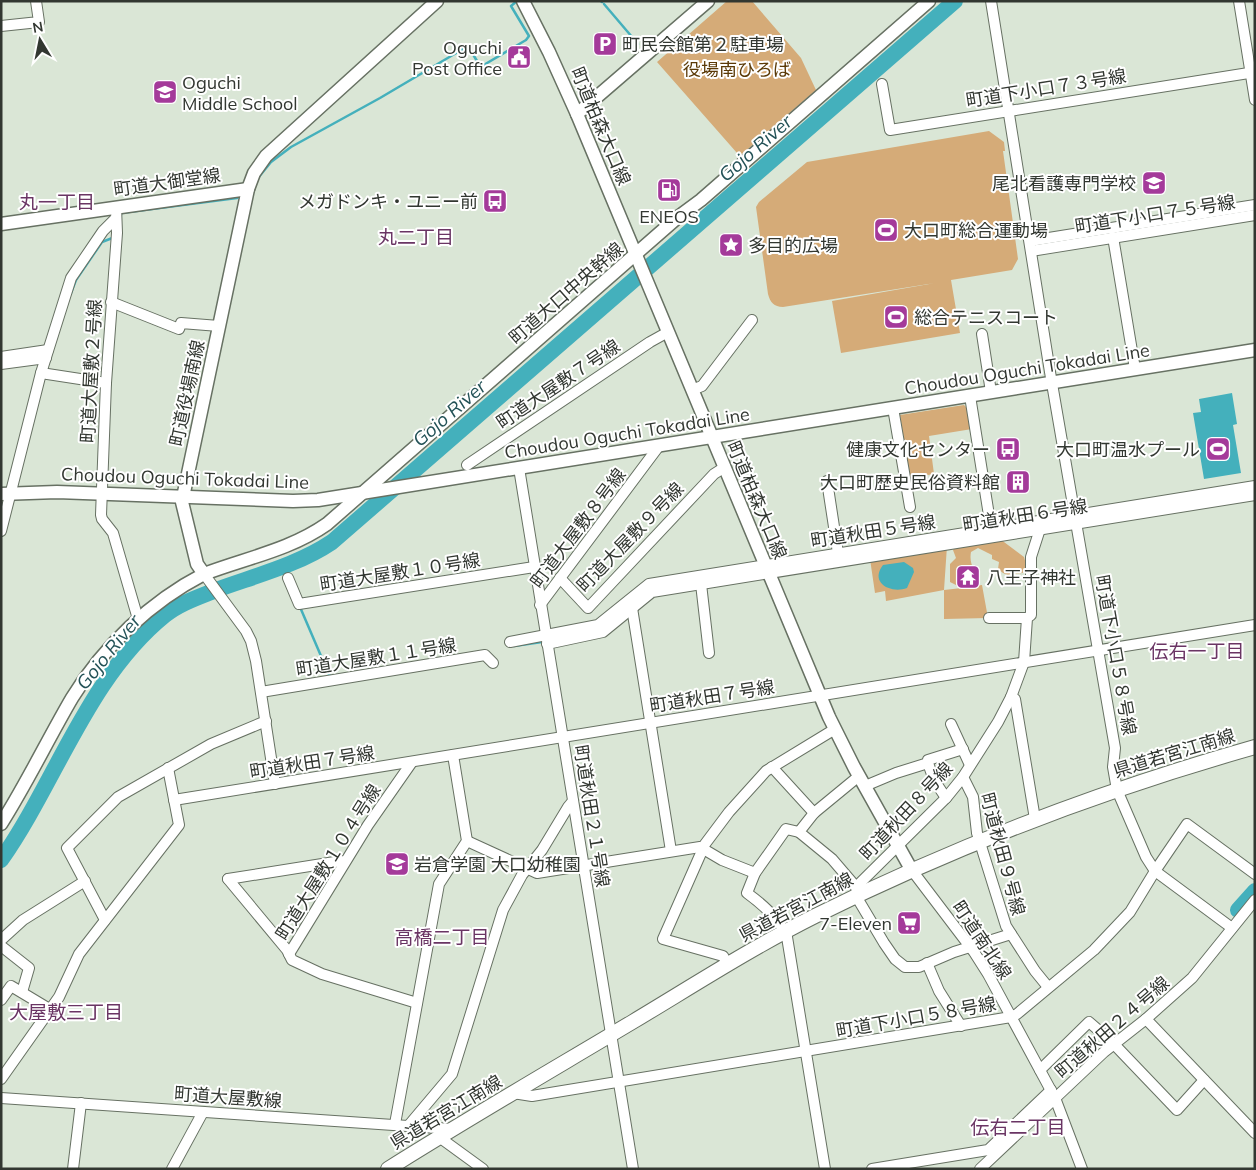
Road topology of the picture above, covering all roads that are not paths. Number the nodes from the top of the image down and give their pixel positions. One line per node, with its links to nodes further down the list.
1 (36, 1): 8 (street)
2 (437, 1): 14 (street, 町道役場南線)
3 (523, 1): 13 (street, 町道柏森大口線)
4 (708, 1): 13 (street)
5 (929, 1): 21 (street, 町道大口中央幹線)
6 (991, 1): 12 (street, 町道下小口５８号線)
7 (1239, 1): 9 (street)
8 (1, 26)
9 (1252, 72): 11 (street); 12 (street, 町道下小口７３号線)
10 (882, 84): 12 (street, 町道下小口７３号線)
11 (1255, 100)
12 (1009, 111): 20 (street, 町道下小口５８号線)
13 (577, 114): 21 (street, 町道柏森大口線)
14 (248, 189): 16 (street, 町道大御堂線); 24 (street, 町道役場南線)
15 (1255, 205): 20 (street)
16 (116, 213): 18 (street, 町道大御堂線); 22 (street, 町道大屋敷２号線); 28 (street)
17 (1255, 215): 19 (street, 町道下小口７５号線)
18 (1, 224)
19 (1113, 238): 20 (street, 町道下小口７５号線); 31 (street)
20 (1030, 246): 33 (street, 町道下小口５８号線)
21 (638, 260): 25 (street, 町道柏森大口線); 46 (street, 町道大口中央幹線)
22 (111, 302): 24 (street); 34 (street, 町道大屋敷２号線)
23 (752, 320): 35 (street)
24 (219, 326): 50 (street, 町道役場南線)
25 (668, 332): 35 (street, 町道柏森大口線); 41 (street, 町道大屋敷７号線)
26 (982, 334): 36 (street)
27 (1255, 350): 31 (street, Choudou Oguchi Tokadai Line)
28 (47, 354): 29 (street); 30 (street); 32 (street)
29 (1, 357)
30 (1, 364)
31 (1135, 369): 33 (street, Choudou Oguchi Tokadai Line)
32 (41, 373): 34 (street); 47 (street)
33 (1053, 382): 36 (street, Choudou Oguchi Tokadai Line); 52 (street, 町道下小口５８号線)
34 (106, 383): 48 (street, 町道大屋敷２号線)
35 (692, 390): 39 (street, 町道柏森大口線)
36 (991, 392): 37 (street, Choudou Oguchi Tokadai Line)
37 (970, 396): 38 (street, Choudou Oguchi Tokadai Line); 53 (street)
38 (894, 408): 39 (street, Choudou Oguchi Tokadai Line); 51 (street)
39 (712, 438): 40 (street, Choudou Oguchi Tokadai Line); 42 (street, 町道柏森大口線)
40 (660, 446): 43 (street, Choudou Oguchi Tokadai Line); 61 (street, 町道大屋敷８号線)
41 (467, 465)
42 (725, 467): 58 (street, 町道柏森大口線); 61 (street, 町道大屋敷９号線)
43 (518, 468): 46 (street, Choudou Oguchi Tokadai Line); 57 (street, 町道秋田２１号線)
44 (827, 481): 56 (street)
45 (1255, 486): 52 (street, 町道秋田５号線)
46 (370, 492): 50 (street, Choudou Oguchi Tokadai Line); 59 (street, 町道大口中央幹線)
47 (6, 493): 48 (street, Choudou Oguchi Tokadai Line); 55 (street)
48 (101, 493): 50 (street, Choudou Oguchi Tokadai Line); 67 (street, 町道大屋敷２号線)
49 (1255, 495): 52 (street, 町道秋田６号線)
50 (183, 496): 59 (street, 町道役場南線)
51 (910, 507)
52 (1076, 519): 53 (street, 町道秋田５号線); 54 (street, 町道秋田６号線); 71 (street, 町道下小口５８号線)
53 (992, 528): 56 (street, 町道秋田５号線)
54 (1040, 530): 58 (street, 町道秋田６号線); 66 (street, 町道秋田８号線)
55 (1, 531)
56 (838, 553): 58 (street, 町道秋田５号線)
57 (534, 567): 60 (street, 町道大屋敷１０号線); 63 (street, 町道秋田２１号線)
58 (767, 569): 62 (street, 町道秋田６号線); 69 (street, 町道秋田５号線); 76 (street, 町道柏森大口線)
59 (204, 574): 67 (street); 75 (street)
60 (288, 578)
61 (560, 578): 63 (street, 町道大屋敷８号線)
62 (701, 584): 64 (street, 町道秋田６号線); 72 (street)
63 (540, 605): 69 (street, 町道秋田２１号線)
64 (632, 608): 69 (street, 町道秋田６号線); 79 (street)
65 (989, 618): 66 (street)
66 (1027, 618): 73 (street, 町道秋田８号線)
67 (138, 619): 98 (street)
68 (1255, 625): 71 (street, 町道秋田７号線)
69 (547, 640): 70 (street, 町道秋田５号線); 82 (street, 町道秋田２１号線)
70 (510, 642)
71 (1098, 650): 73 (street, 町道秋田７号線); 94 (street, 町道下小口５８号線)
72 (709, 653)
73 (1024, 662): 76 (street, 町道秋田７号線); 77 (street, 町道秋田８号線)
74 (493, 663): 75 (street, 町道大屋敷１１号線)
75 (261, 692): 78 (street)
76 (820, 695): 79 (street, 町道秋田７号線); 81 (street, 町道柏森大口線)
77 (1011, 697): 88 (street, 町道秋田８号線); 100 (street)
78 (266, 721): 90 (street); 93 (street)
79 (648, 724): 82 (street, 町道秋田７号線); 107 (street)
80 (951, 724): 84 (street)
81 (835, 729): 89 (street); 92 (street, 町道柏森大口線)
82 (562, 738): 85 (street, 町道秋田７号線); 97 (street, 町道秋田２１号線)
83 (1255, 747): 94 (main road, 県道若宮江南線)
84 (963, 749): 87 (street); 88 (street)
85 (453, 755): 86 (street, 町道秋田７号線); 104 (street)
86 (412, 762): 93 (street, 町道秋田７号線); 108 (street, 町道大屋敷１０４号線)
87 (928, 763): 92 (street); 95 (street)
88 (970, 765): 91 (street, 町道秋田８号線)
89 (772, 767): 99 (street); 106 (street)
90 (168, 768): 96 (street); 115 (street)
91 (963, 777): 95 (street, 町道秋田８号線); 103 (street, 町道秋田９号線)
92 (862, 781): 99 (street); 105 (street, 町道柏森大口線)
93 (275, 784): 96 (street, 町道秋田７号線)
94 (1117, 790): 100 (main road, 県道若宮江南線); 112 (street, 町道下小口５８号線)
95 (946, 798): 105 (street, 町道秋田８号線)
96 (174, 800): 118 (street)
97 (573, 802): 109 (street, 町道秋田２１号線); 110 (street)
98 (7, 806): 101 (street)
99 (814, 813): 102 (street)
100 (1035, 818): 103 (main road, 県道若宮江南線)
101 (1, 824)
102 (800, 832): 113 (street); 116 (street)
103 (979, 840): 111 (main road, 県道若宮江南線); 121 (street, 町道秋田９号線)
104 (467, 841): 110 (street); 131 (street)
105 (898, 847): 111 (street, 町道柏森大口線); 116 (street, 町道秋田８号線)
106 (703, 848): 107 (street); 113 (street); 127 (street)
107 (668, 851): 109 (street)
108 (344, 863): 125 (street, 町道大屋敷１０４号線); 125 (street)
109 (583, 866): 110 (street); 136 (street, 町道秋田２１号線)
110 (527, 869): 149 (street)
111 (911, 869): 116 (main road, 県道若宮江南線); 124 (street, 町道南北線)
112 (1155, 871): 114 (street); 119 (street); 128 (street, 町道下小口５８号線)
113 (755, 873): 120 (street)
114 (1255, 874)
115 (85, 881): 118 (street); 122 (street)
116 (857, 891): 120 (main road, 県道若宮江南線); 126 (street)
117 (1255, 900): 119 (street, 町道秋田２４号線)
118 (105, 920): 132 (street)
119 (1232, 928): 134 (street, 町道秋田２４号線)
120 (785, 931): 127 (main road, 県道若宮江南線); 138 (street)
121 (1011, 934): 124 (street); 128 (street, 町道秋田９号線)
122 (1, 940)
123 (1, 946): 129 (street)
124 (970, 946): 126 (street); 133 (street, 町道南北線)
125 (289, 954): 131 (street)
126 (927, 963): 135 (street)
127 (728, 965): 136 (main road, 県道若宮江南線)
128 (1048, 987): 133 (street, 町道下小口５８号線)
129 (22, 992): 130 (street); 132 (street)
130 (1, 1000)
131 (417, 1003): 148 (street)
132 (51, 1010): 140 (street)
133 (1011, 1017): 135 (street, 町道下小口５８号線); 139 (street, 町道南北線)
134 (1146, 1019): 137 (street, 町道秋田２４号線); 141 (street)
135 (961, 1026): 138 (street, 町道下小口５８号線)
136 (612, 1035): 142 (street, 町道秋田２１号線); 143 (main road, 県道若宮江南線)
137 (1114, 1045): 139 (street); 141 (street); 144 (street, 町道秋田２４号線)
138 (805, 1052): 142 (street, 町道下小口５８号線); 159 (street)
139 (1040, 1070): 144 (street, 町道南北線)
140 (1, 1080)
141 (1204, 1080): 151 (street)
142 (619, 1081): 143 (street, 町道下小口５８号線); 158 (street, 町道秋田２１号線)
143 (513, 1093): 150 (main road, 県道若宮江南線)
144 (1053, 1094): 153 (street, 町道秋田２４号線); 160 (street); 163 (street, 町道南北線)
145 (2, 1098): 146 (street, 町道大屋敷線)
146 (81, 1103): 147 (street, 町道大屋敷線); 154 (street)
147 (203, 1112): 148 (street, 町道大屋敷線); 155 (street)
148 (395, 1124): 149 (street, 町道大屋敷線)
149 (409, 1125): 150 (street, 町道大屋敷線)
150 (452, 1129): 152 (main road, 県道若宮江南線)
151 (1255, 1133)
152 (439, 1137): 156 (main road, 県道若宮江南線); 157 (street)
153 (990, 1160): 161 (street); 162 (street, 町道秋田２４号線)
154 (74, 1169)
155 (172, 1169)
156 (388, 1169)
157 (484, 1169)
158 (633, 1169)
159 (825, 1169)
160 (872, 1169)
161 (913, 1169)
162 (980, 1169)
163 (1082, 1169)

